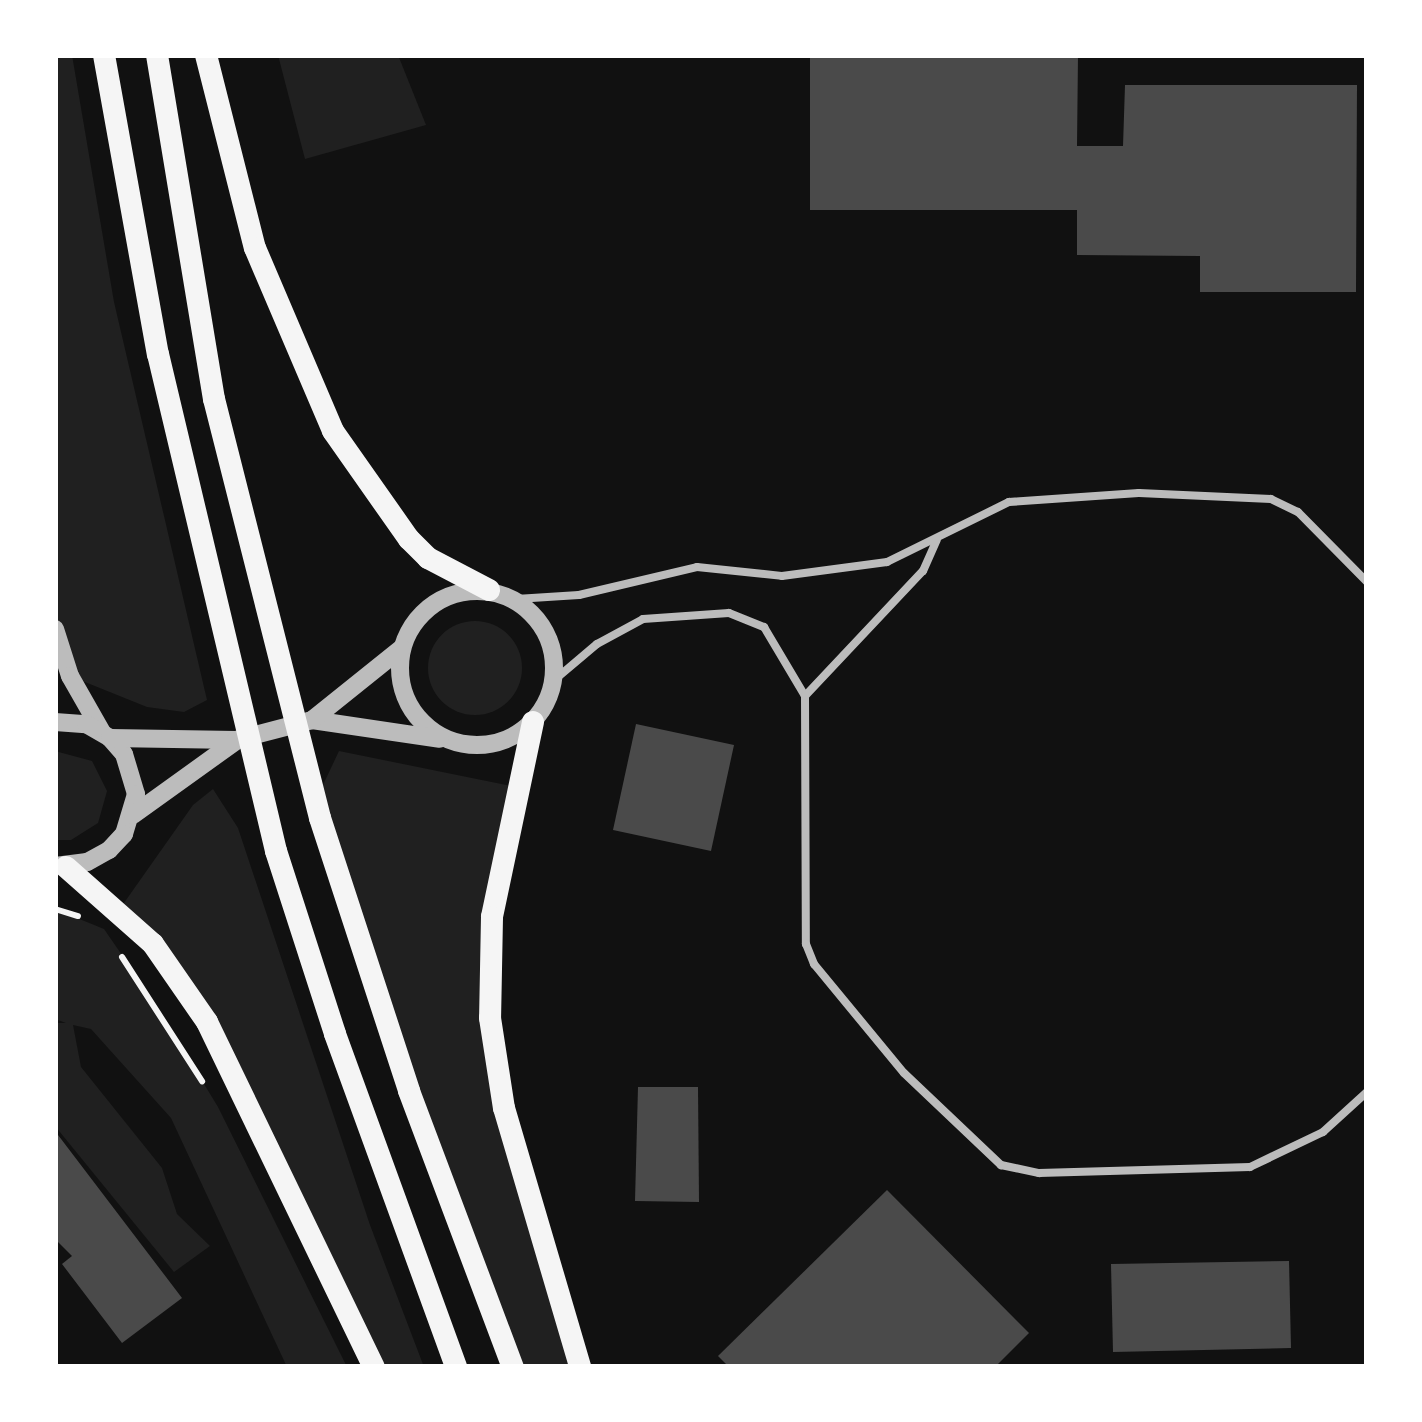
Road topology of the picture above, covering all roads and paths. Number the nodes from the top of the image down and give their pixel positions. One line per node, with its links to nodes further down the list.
1 (104, 55): 26 (highway)
2 (157, 55): 27 (highway)
3 (206, 55): 6 (highway)
4 (938, 538): 5 (lane); 7 (lane); 11 (lane)
5 (1367, 582)
6 (489, 590): 7 (street); 9 (street)
7 (516, 599): 10 (street)
8 (55, 629): 15 (street)
9 (402, 648): 12 (street); 17 (street)
10 (552, 682): 11 (lane); 14 (street)
11 (804, 696): 24 (lane)
12 (331, 714): 16 (street); 17 (street)
13 (55, 722): 15 (street)
14 (533, 722): 17 (street); 28 (highway)
15 (106, 735): 16 (street); 18 (street)
16 (236, 740): 18 (street)
17 (446, 740)
18 (132, 815): 19 (street)
19 (60, 866): 25 (highway)
20 (55, 909): 21 (path)
21 (93, 923)
22 (112, 942): 23 (path)
23 (209, 1092)
24 (1367, 1092)
25 (374, 1367)
26 (456, 1367)
27 (513, 1367)
28 (580, 1367)

